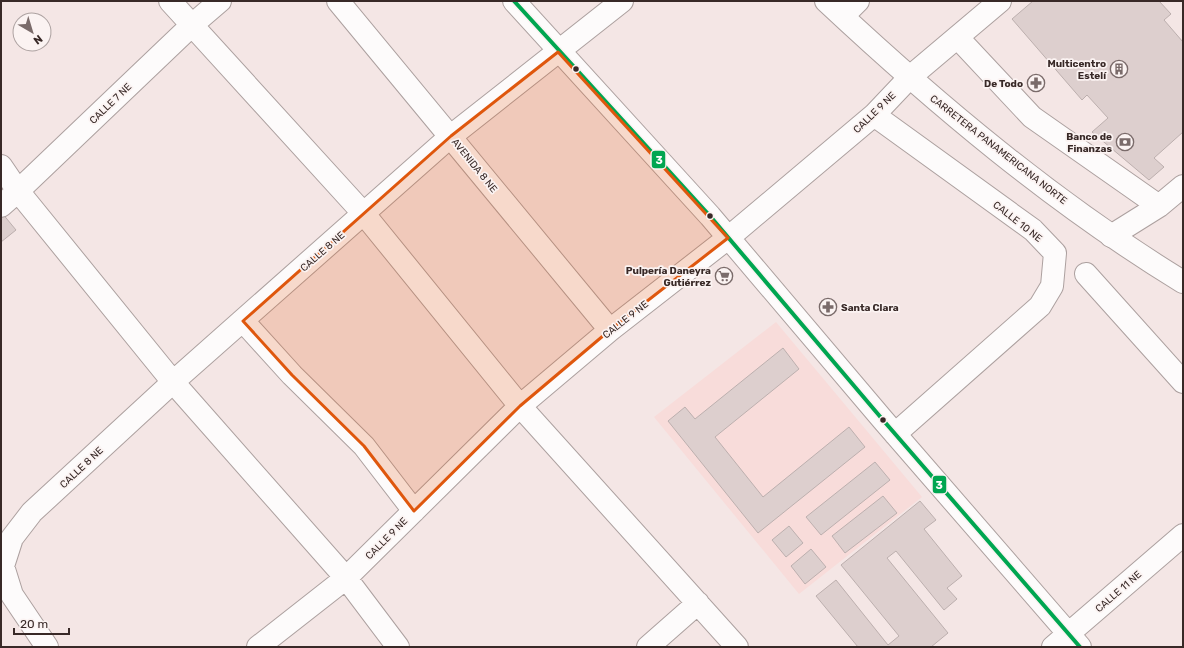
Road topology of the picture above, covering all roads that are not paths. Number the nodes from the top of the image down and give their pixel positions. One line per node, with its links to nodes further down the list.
1 (170, 1): 10 (main road)
2 (220, 1): 10 (main road, CALLE 7 NE)
3 (338, 1): 15 (main road, AVENIDA 8 NE)
4 (514, 1): 12 (main road)
5 (622, 1): 12 (main road, CALLE 8 NE)
6 (826, 1): 9 (main road, CARRETERA PANAMERICANA NORTE)
7 (858, 1): 9 (main road)
8 (1000, 1): 11 (main road, CALLE 9 NE)
9 (843, 16): 13 (main road, CARRETERA PANAMERICANA NORTE)
10 (192, 25): 18 (main road, CALLE 7 NE); 21 (main road)
11 (958, 38): 13 (main road, CALLE 9 NE); 20 (main road)
12 (558, 52): 15 (main road, CALLE 8 NE); 23 (main road)
13 (910, 77): 14 (main road, CALLE 9 NE); 22 (main road, CARRETERA PANAMERICANA NORTE)
14 (874, 115): 23 (main road, CALLE 9 NE); 31 (main road, CALLE 10 NE)
15 (451, 136): 21 (main road, CALLE 8 NE); 27 (main road, AVENIDA 8 NE)
16 (1, 166): 18 (main road)
17 (1183, 186): 20 (main road)
18 (18, 191): 19 (main road, CALLE 7 NE); 28 (main road)
19 (1, 206)
20 (1159, 206): 22 (main road)
21 (364, 214): 26 (main road, CALLE 8 NE); 30 (main road)
22 (1111, 236): 25 (main road, CARRETERA PANAMERICANA NORTE)
23 (728, 238): 27 (main road, CALLE 9 NE); 31 (main road)
24 (1086, 274): 29 (main road)
25 (1183, 282)
26 (243, 320): 28 (main road, CALLE 8 NE); 32 (main road)
27 (610, 330): 30 (main road, CALLE 9 NE)
28 (173, 382): 34 (main road); 37 (main road, CALLE 8 NE)
29 (1183, 382)
30 (520, 406): 32 (main road, CALLE 9 NE); 35 (main road)
31 (895, 434): 36 (main road)
32 (414, 511): 34 (main road, CALLE 9 NE)
33 (1183, 535): 36 (main road, CALLE 11 NE)
34 (346, 578): 38 (main road, CALLE 9 NE); 39 (main road)
35 (698, 603): 40 (main road); 41 (main road)
36 (1067, 643)
37 (47, 647)
38 (258, 647)
39 (398, 647)
40 (648, 647)
41 (738, 647)

